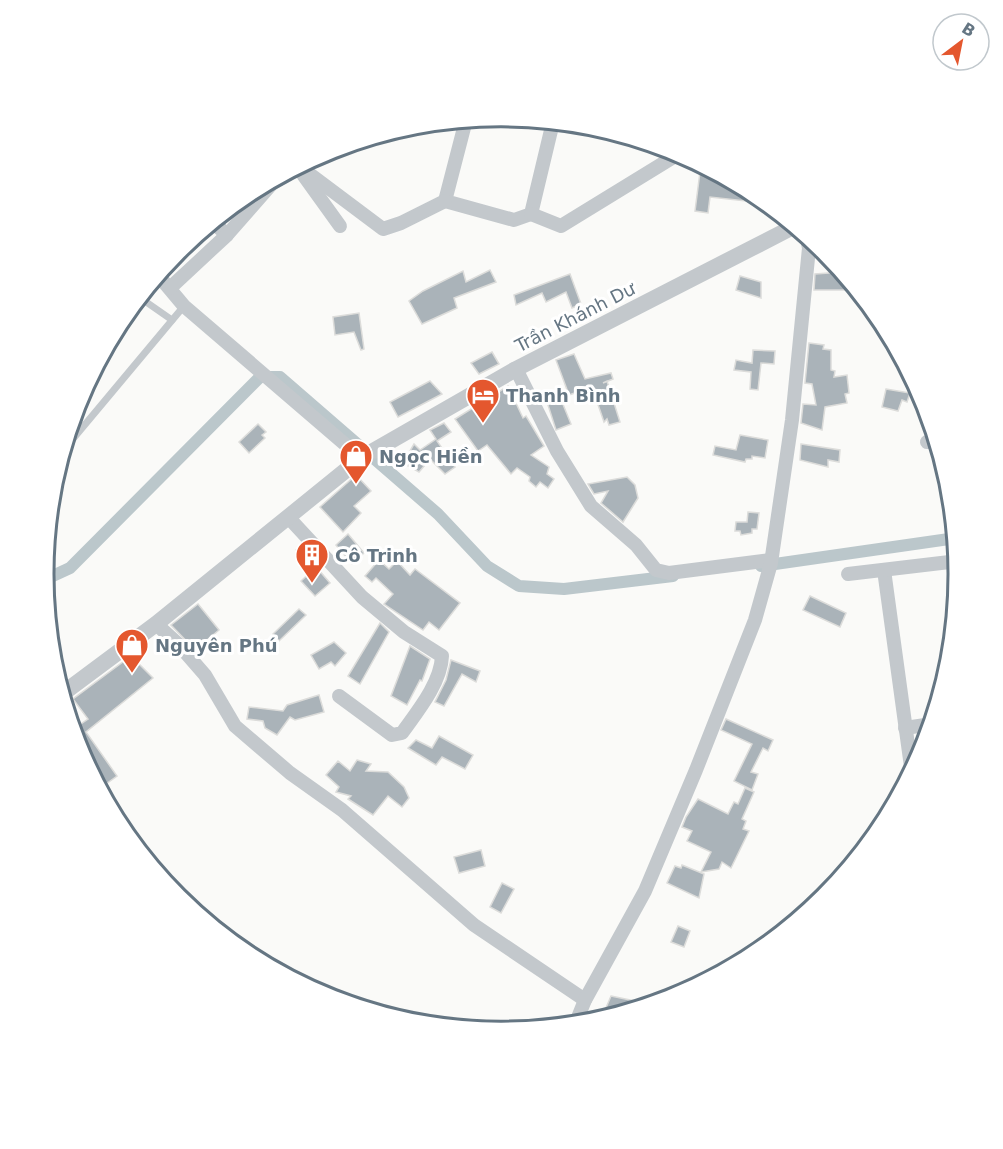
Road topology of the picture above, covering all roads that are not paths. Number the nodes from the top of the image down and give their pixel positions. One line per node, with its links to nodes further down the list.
1 (460, 129): 7 (street)
2 (551, 130): 8 (street)
3 (669, 160): 8 (street)
4 (305, 172): 7 (street)
5 (303, 174): 9 (street)
6 (259, 198): 12 (street)
7 (445, 201): 8 (street)
8 (531, 214)
9 (340, 226)
10 (219, 227): 12 (street)
11 (787, 230): 19 (street, Trần Khánh Dư)
12 (227, 235): 15 (street)
13 (810, 250): 24 (street)
14 (163, 281): 15 (street)
15 (170, 288): 17 (street)
16 (146, 302): 18 (lane)
17 (184, 306): 18 (lane); 21 (street)
18 (172, 320): 20 (lane)
19 (516, 369): 21 (street, Trần Khánh Dư); 24 (street)
20 (77, 434)
21 (367, 454): 22 (street, Trần Khánh Dư)
22 (289, 518): 27 (street, Trần Khánh Dư); 29 (street)
23 (949, 562): 25 (street)
24 (770, 564): 33 (street)
25 (884, 570): 26 (street); 31 (street)
26 (848, 574)
27 (156, 624): 28 (street, Trần Khánh Dư); 33 (street)
28 (69, 689)
29 (339, 696)
30 (922, 725): 31 (street)
31 (905, 728): 32 (street)
32 (910, 758)
33 (585, 1000): 34 (street)
34 (582, 1014)

